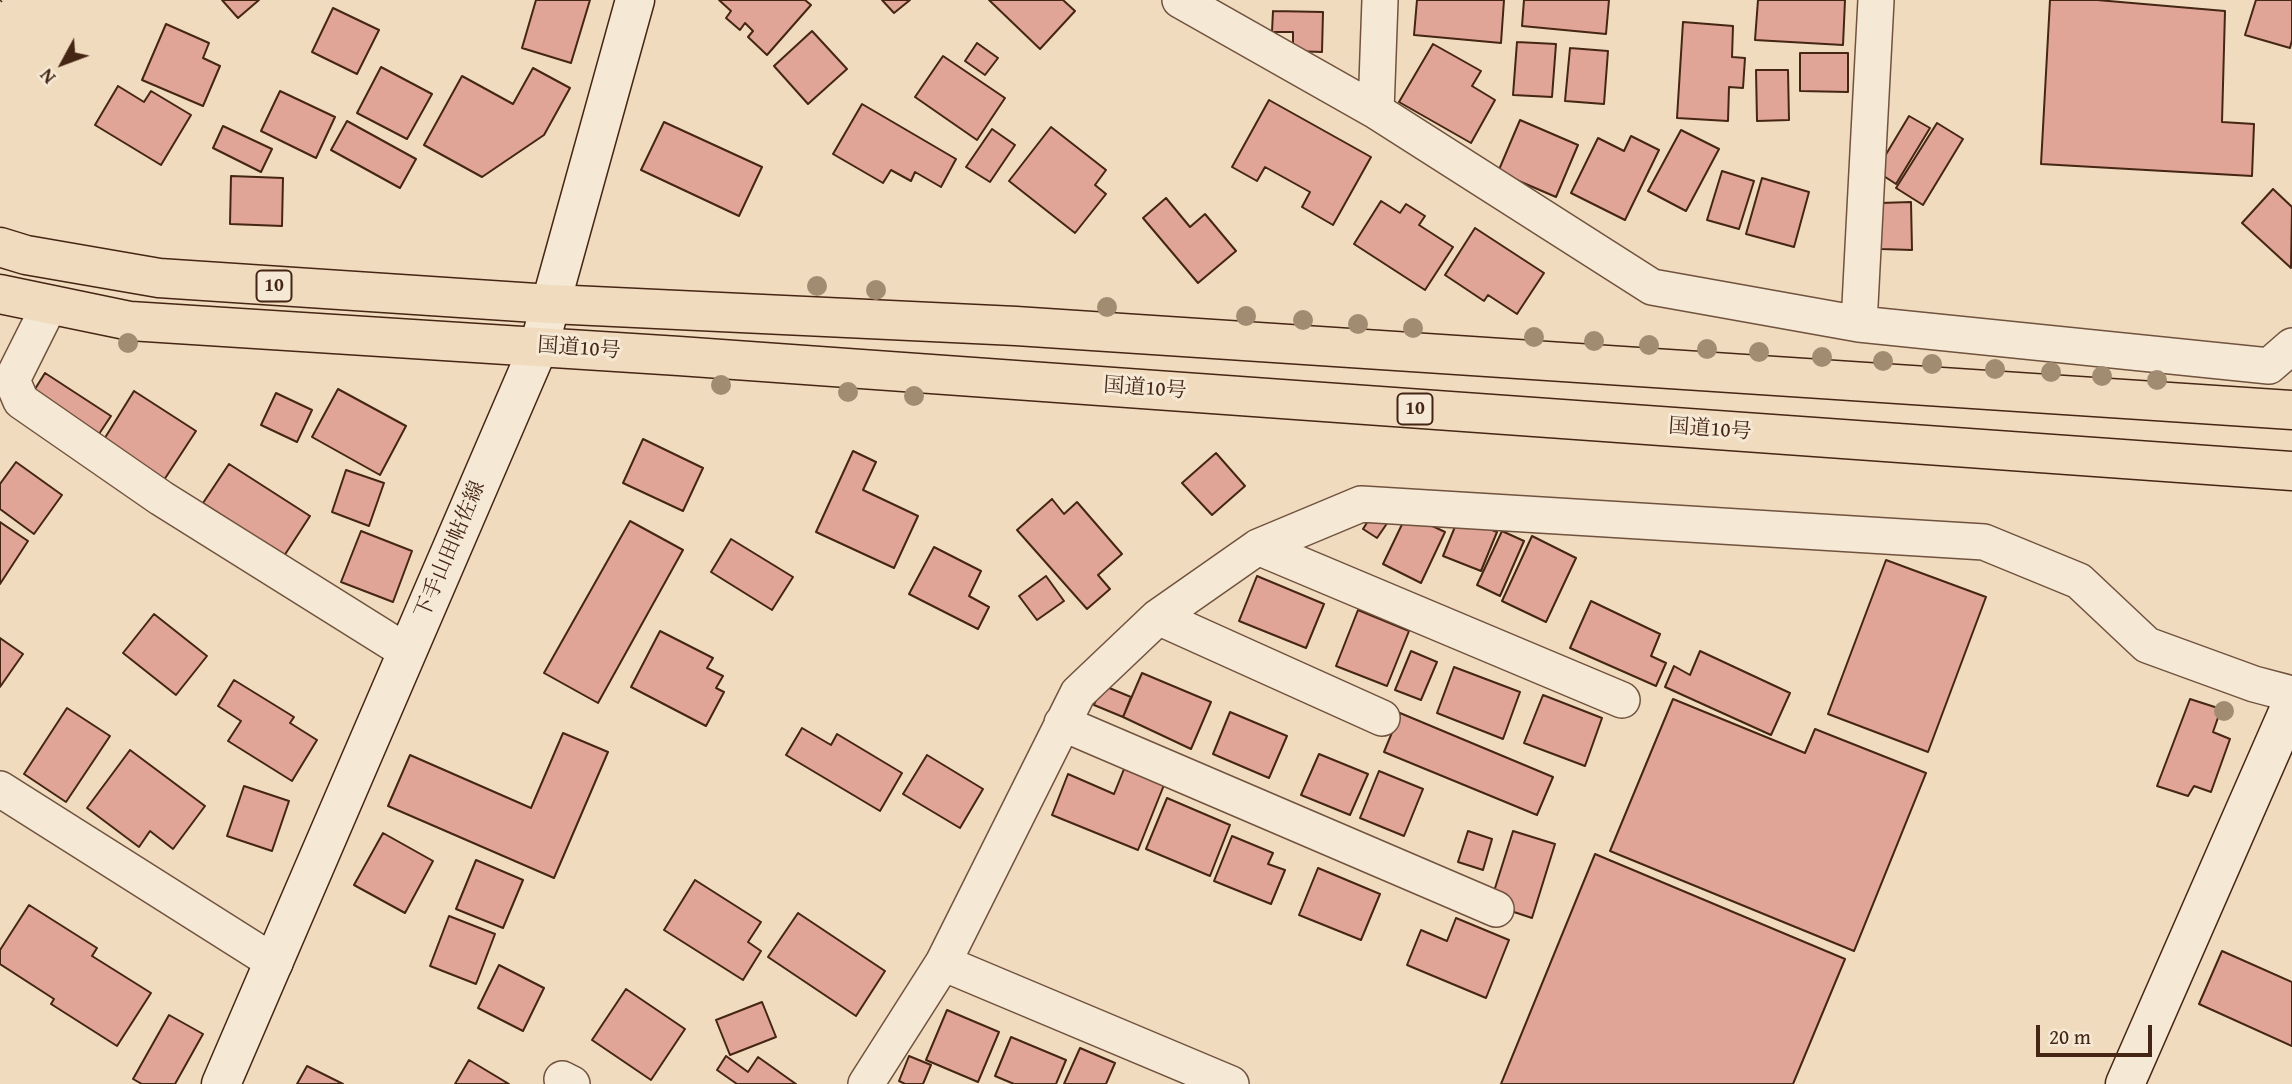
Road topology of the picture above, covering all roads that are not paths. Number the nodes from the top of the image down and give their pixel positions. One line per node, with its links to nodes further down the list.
1 (635, 0): 8 (main road, 下手山田帖佐線)
2 (1180, 0): 5 (street)
3 (1380, 0): 5 (street)
4 (1876, 0): 10 (street)
5 (1376, 111): 10 (street)
6 (0, 247): 8 (highway, 国道10号 / 10)
7 (0, 294): 9 (highway, 国道10号 / 10)
8 (551, 304): 11 (main road, 下手山田帖佐線); 14 (highway, 国道10号 / 10)
9 (49, 306): 11 (highway, 国道10号 / 10); 13 (street)
10 (1859, 324): 12 (street)
11 (539, 346): 15 (highway, 国道10号 / 10); 18 (main road, 下手山田帖佐線)
12 (2292, 346)
13 (6, 378): 18 (street)
14 (2292, 410)
15 (2292, 471)
16 (1258, 547): 17 (street); 19 (street); 20 (street)
17 (1158, 617): 22 (street); 23 (street)
18 (407, 652): 27 (main road, 下手山田帖佐線)
19 (2292, 694)
20 (1622, 700)
21 (2292, 704): 24 (street); 32 (main road)
22 (1382, 718)
23 (1062, 723): 26 (street); 28 (street)
24 (2292, 751)
25 (0, 789): 27 (street)
26 (1496, 909)
27 (275, 962): 29 (main road, 下手山田帖佐線)
28 (943, 963): 30 (street); 31 (street)
29 (221, 1084)
30 (866, 1084)
31 (1231, 1084)
32 (2126, 1084)

